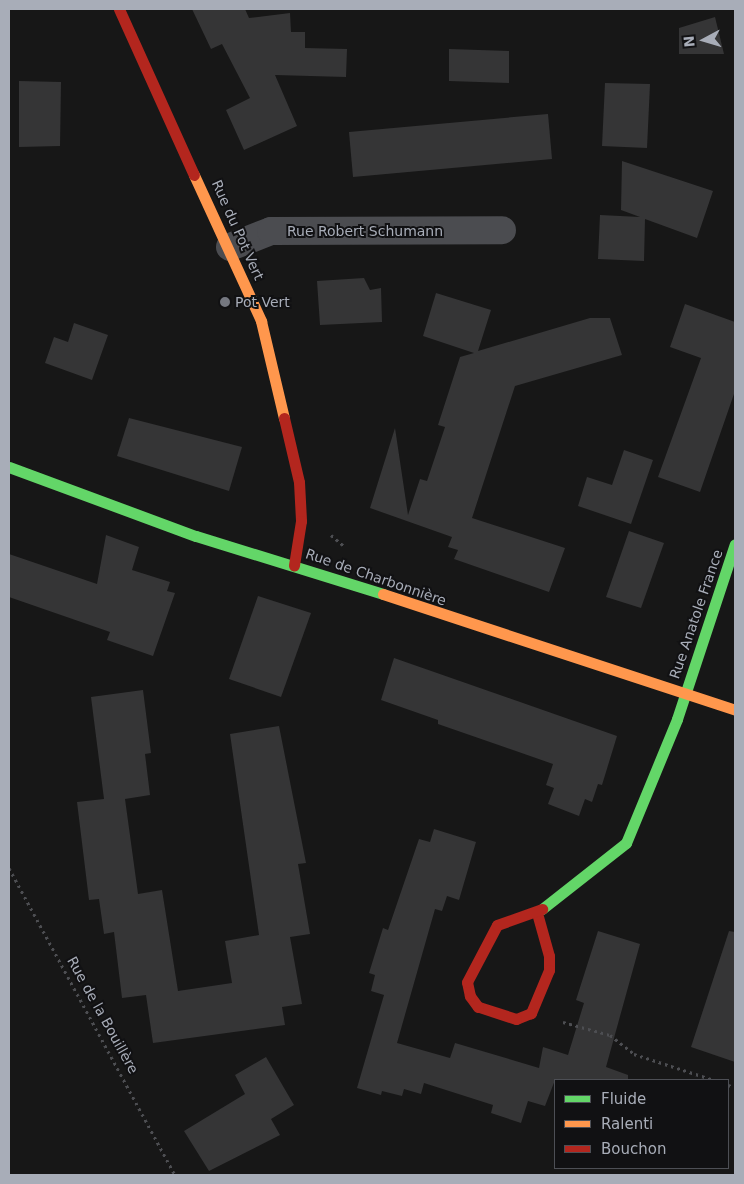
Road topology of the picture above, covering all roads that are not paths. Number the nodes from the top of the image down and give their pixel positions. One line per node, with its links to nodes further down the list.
1 (120, 9): 3 (street, Rue du Pot Vert)
2 (502, 230): 3 (street, Rue Robert Schumann)
3 (230, 247): 6 (street, Rue du Pot Vert)
4 (9, 467): 6 (street, Rue de Charbonnière)
5 (735, 544): 7 (street, Rue Anatole France)
6 (294, 565): 7 (street, Rue de Charbonnière)
7 (685, 694): 8 (street, Rue de Charbonnière); 9 (street, Rue Anatole France)
8 (735, 710)
9 (537, 913): 9 (street)

